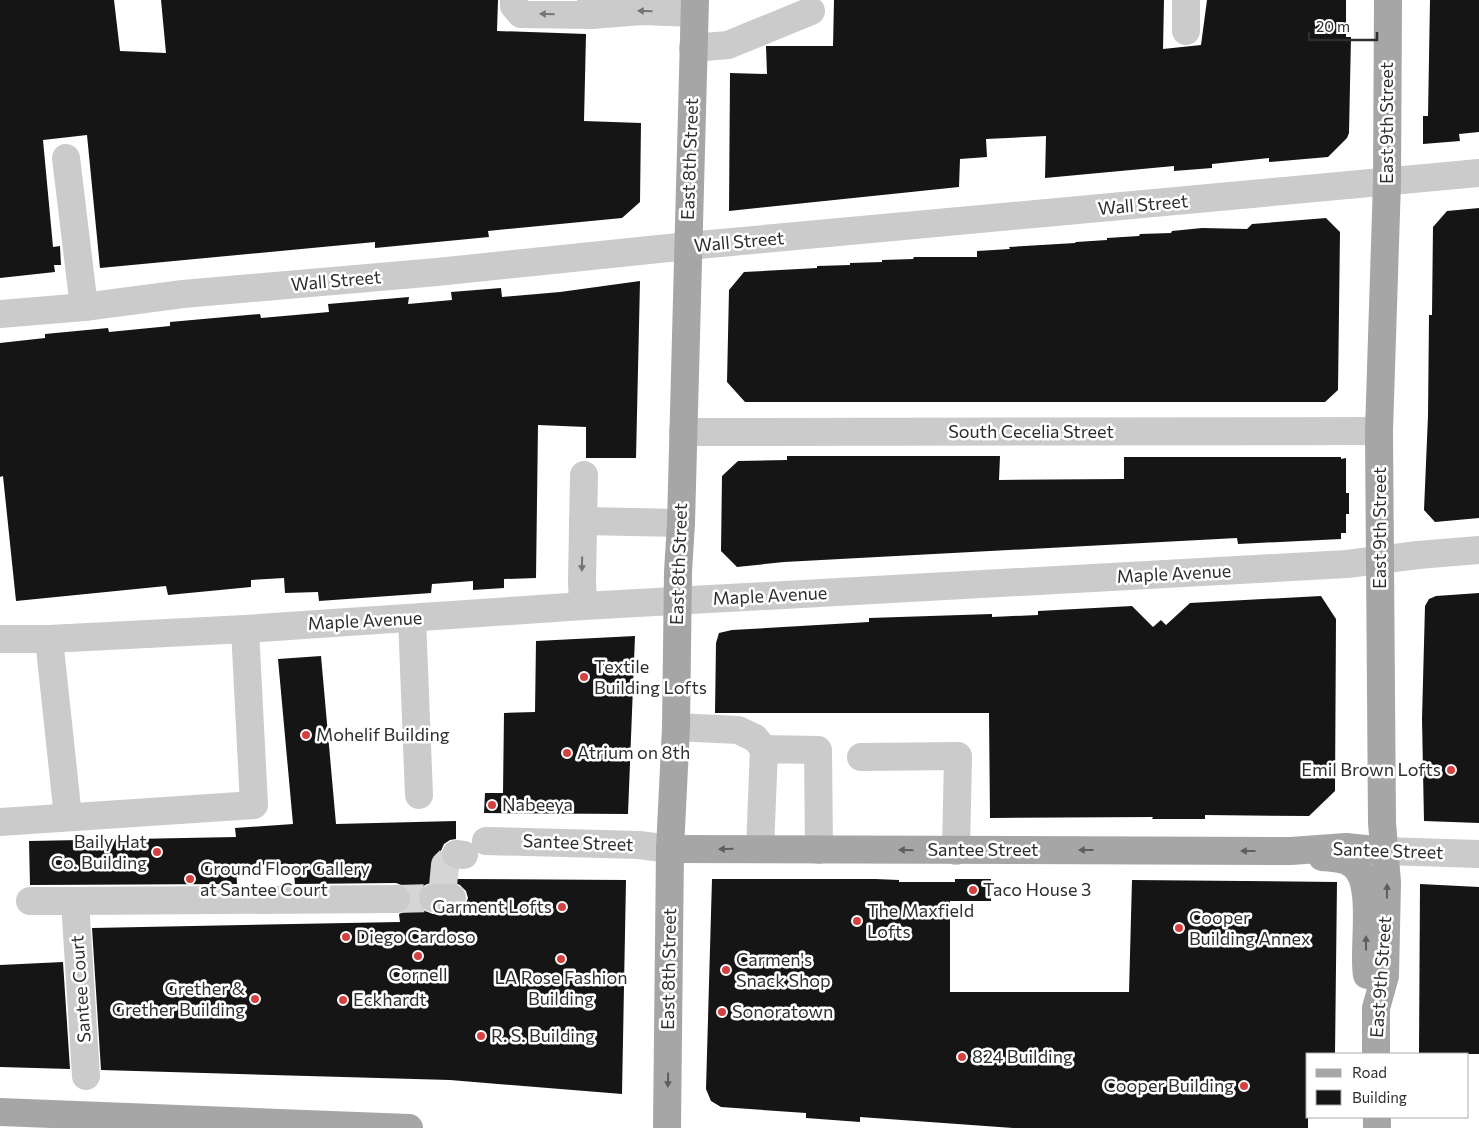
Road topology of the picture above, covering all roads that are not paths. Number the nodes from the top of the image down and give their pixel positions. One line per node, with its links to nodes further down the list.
1 (514, 0): 4 (street, one-way to 1)
2 (1186, 0): 7 (street)
3 (1388, 0): 11 (main road, East 9th Street)
4 (591, 7): 5 (street, one-way to 4)
5 (694, 7): 8 (main road, East 8th Street)
6 (811, 10): 8 (street)
7 (1186, 31)
8 (693, 48): 12 (main road, East 8th Street)
9 (66, 158): 13 (street)
10 (1479, 173): 11 (street, Wall Street)
11 (1387, 182): 12 (street, Wall Street); 15 (main road, East 9th Street)
12 (688, 246): 13 (street, Wall Street); 16 (main road, East 8th Street)
13 (84, 307): 14 (street, Wall Street)
14 (0, 314)
15 (1380, 431): 16 (street, South Cecelia Street); 21 (main road, East 9th Street)
16 (683, 432): 19 (main road, East 8th Street)
17 (584, 475): 18 (street)
18 (583, 521): 19 (street); 23 (street, one-way to 23)
19 (681, 523): 22 (main road, East 8th Street)
20 (1479, 550): 21 (street, Maple Avenue)
21 (1380, 560): 22 (street, Maple Avenue); 40 (main road, East 9th Street)
22 (677, 602): 23 (street, Maple Avenue); 28 (main road, East 8th Street)
23 (584, 606): 24 (street, Maple Avenue)
24 (412, 618): 25 (street, Maple Avenue); 31 (street)
25 (245, 628): 26 (street, Maple Avenue); 32 (street)
26 (49, 639): 27 (street, Maple Avenue); 32 (street)
27 (0, 640)
28 (676, 727): 29 (street); 34 (main road, East 8th Street)
29 (764, 749): 35 (street); 37 (street)
30 (861, 757): 38 (street)
31 (419, 795)
32 (68, 818): 33 (street)
33 (0, 822)
34 (670, 849): 35 (main road, Santee Street, one-way to 34); 36 (street, Santee Street); 50 (main road, East 8th Street, one-way to 50)
35 (760, 849): 37 (main road, Santee Street)
36 (469, 850)
37 (819, 850): 38 (main road, Santee Street, one-way to 37)
38 (956, 851): 39 (main road, Santee Street, one-way to 38)
39 (1291, 851): 40 (main road, Santee Street); 45 (main road, one-way to 39)
40 (1384, 851): 41 (street, Santee Street); 45 (main road, East 9th Street, one-way to 40)
41 (1479, 854)
42 (396, 898): 44 (street)
43 (30, 901): 44 (street)
44 (75, 901): 47 (street, Santee Court)
45 (1376, 1008): 46 (main road, East 9th Street)
46 (1376, 1053)
47 (86, 1076)
48 (0, 1112): 49 (main road)
49 (409, 1128)
50 (667, 1128)

